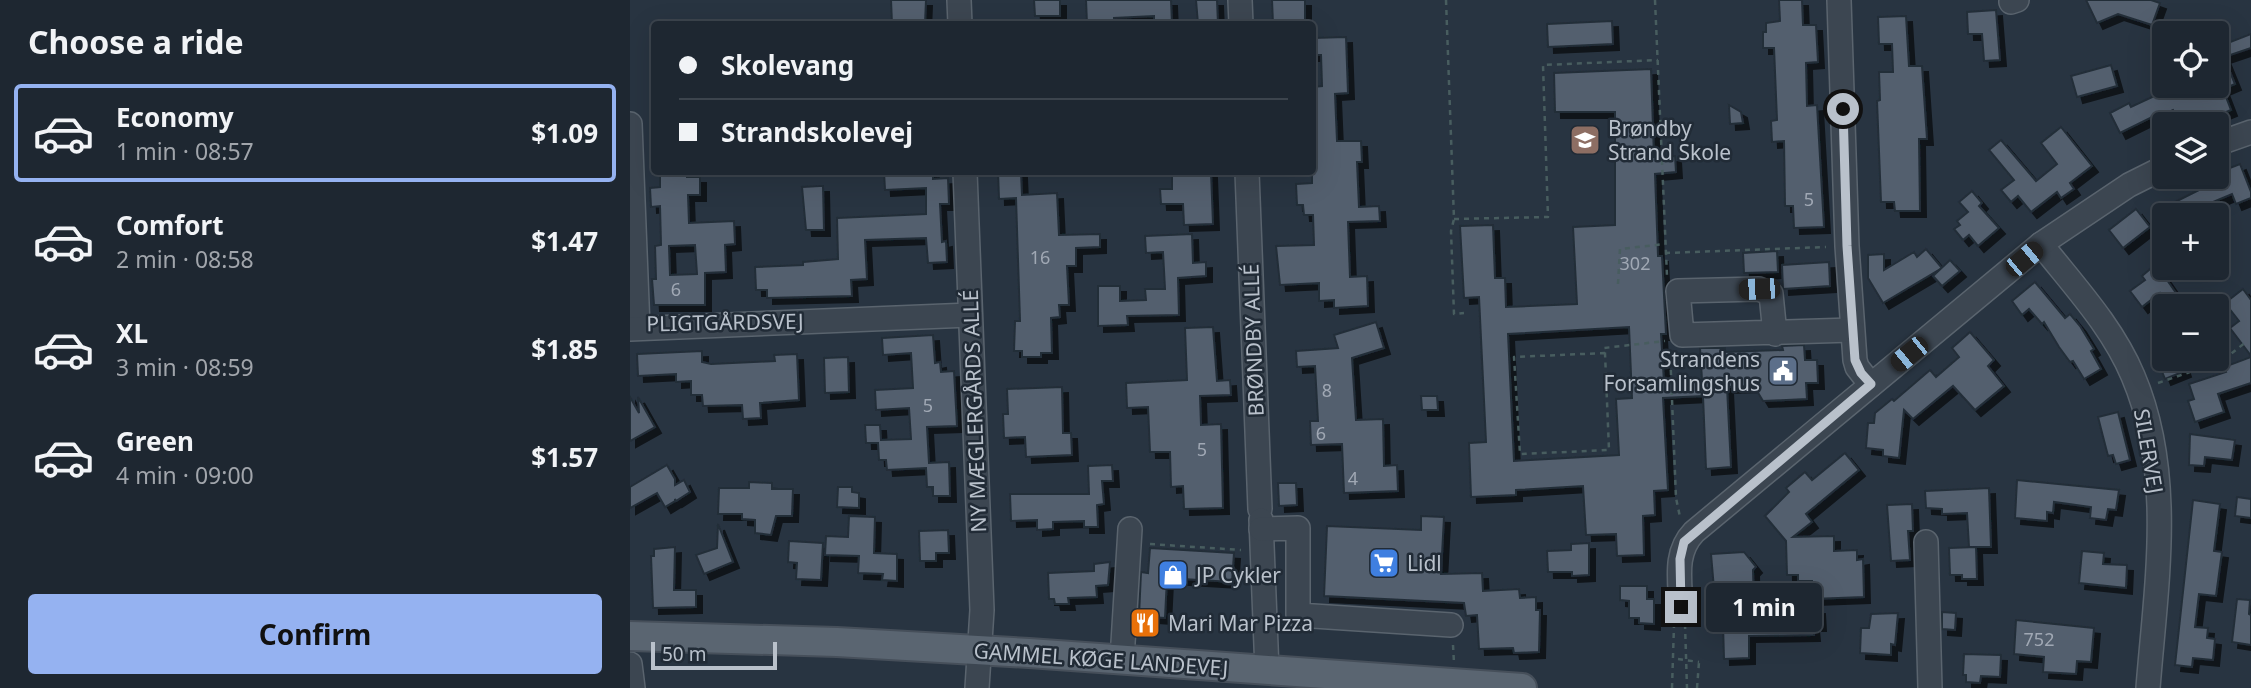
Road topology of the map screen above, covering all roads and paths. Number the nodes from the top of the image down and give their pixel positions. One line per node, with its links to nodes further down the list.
1 (959, 0): 6 (street)
2 (1240, 0): 7 (street)
3 (1446, 0): 15 (path)
4 (1655, 0): 8 (path)
5 (1839, 0): 18 (street)
6 (960, 21)
7 (1241, 21)
8 (1658, 60): 15 (path); 16 (path)
9 (630, 124): 24 (street, PLIGTGÅRDSVEJ)
10 (2251, 132): 11 (street)
11 (2229, 140)
12 (2152, 174): 17 (street)
13 (965, 175): 23 (street, NY MÆGLERGÅRDS ALLÉ)
14 (1247, 175): 31 (street, BRØNDBY ALLÉ)
15 (1454, 219): 22 (path)
16 (1665, 244): 19 (path); 21 (path)
17 (2042, 244): 29 (street); 30 (street, SILERVEJ)
18 (1847, 246): 19 (path); 25 (street)
19 (1665, 253): 20 (path)
20 (1667, 278)
21 (1618, 284)
22 (1464, 313)
23 (970, 315): 24 (street, PLIGTGÅRDSVEJ); 38 (street, NY MÆGLERGÅRDS ALLÉ)
24 (634, 329)
25 (1852, 330): 26 (street); 29 (street)
26 (1775, 334)
27 (2246, 342): 30 (path)
28 (1605, 353): 28 (path); 33 (path)
29 (1871, 384): 33 (street)
30 (2137, 390): 52 (street, SILERVEJ)
31 (1261, 527): 32 (path); 36 (street); 42 (street, BRØNDBY ALLÉ)
32 (1129, 536): 40 (street)
33 (1684, 542): 35 (street)
34 (1926, 542): 51 (street)
35 (1681, 607): 39 (path); 49 (path)
36 (1451, 625): 44 (path)
37 (630, 636): 38 (main road, GAMMEL KØGE LANDEVEJ)
38 (979, 651): 40 (main road, GAMMEL KØGE LANDEVEJ); 46 (street, NY MÆGLERGÅRDS ALLÉ)
39 (1672, 658): 48 (path); 50 (path, bridge)
40 (1122, 659): 42 (main road, GAMMEL KØGE LANDEVEJ)
41 (630, 664): 45 (street)
42 (1285, 677): 43 (main road, GAMMEL KØGE LANDEVEJ)
43 (1352, 682): 44 (main road, GAMMEL KØGE LANDEVEJ)
44 (1457, 685): 47 (main road, GAMMEL KØGE LANDEVEJ)
45 (634, 688)
46 (977, 688)
47 (1522, 688)
48 (1672, 688)
49 (1687, 688)
50 (1697, 688)
51 (1930, 688)
52 (2148, 688)

